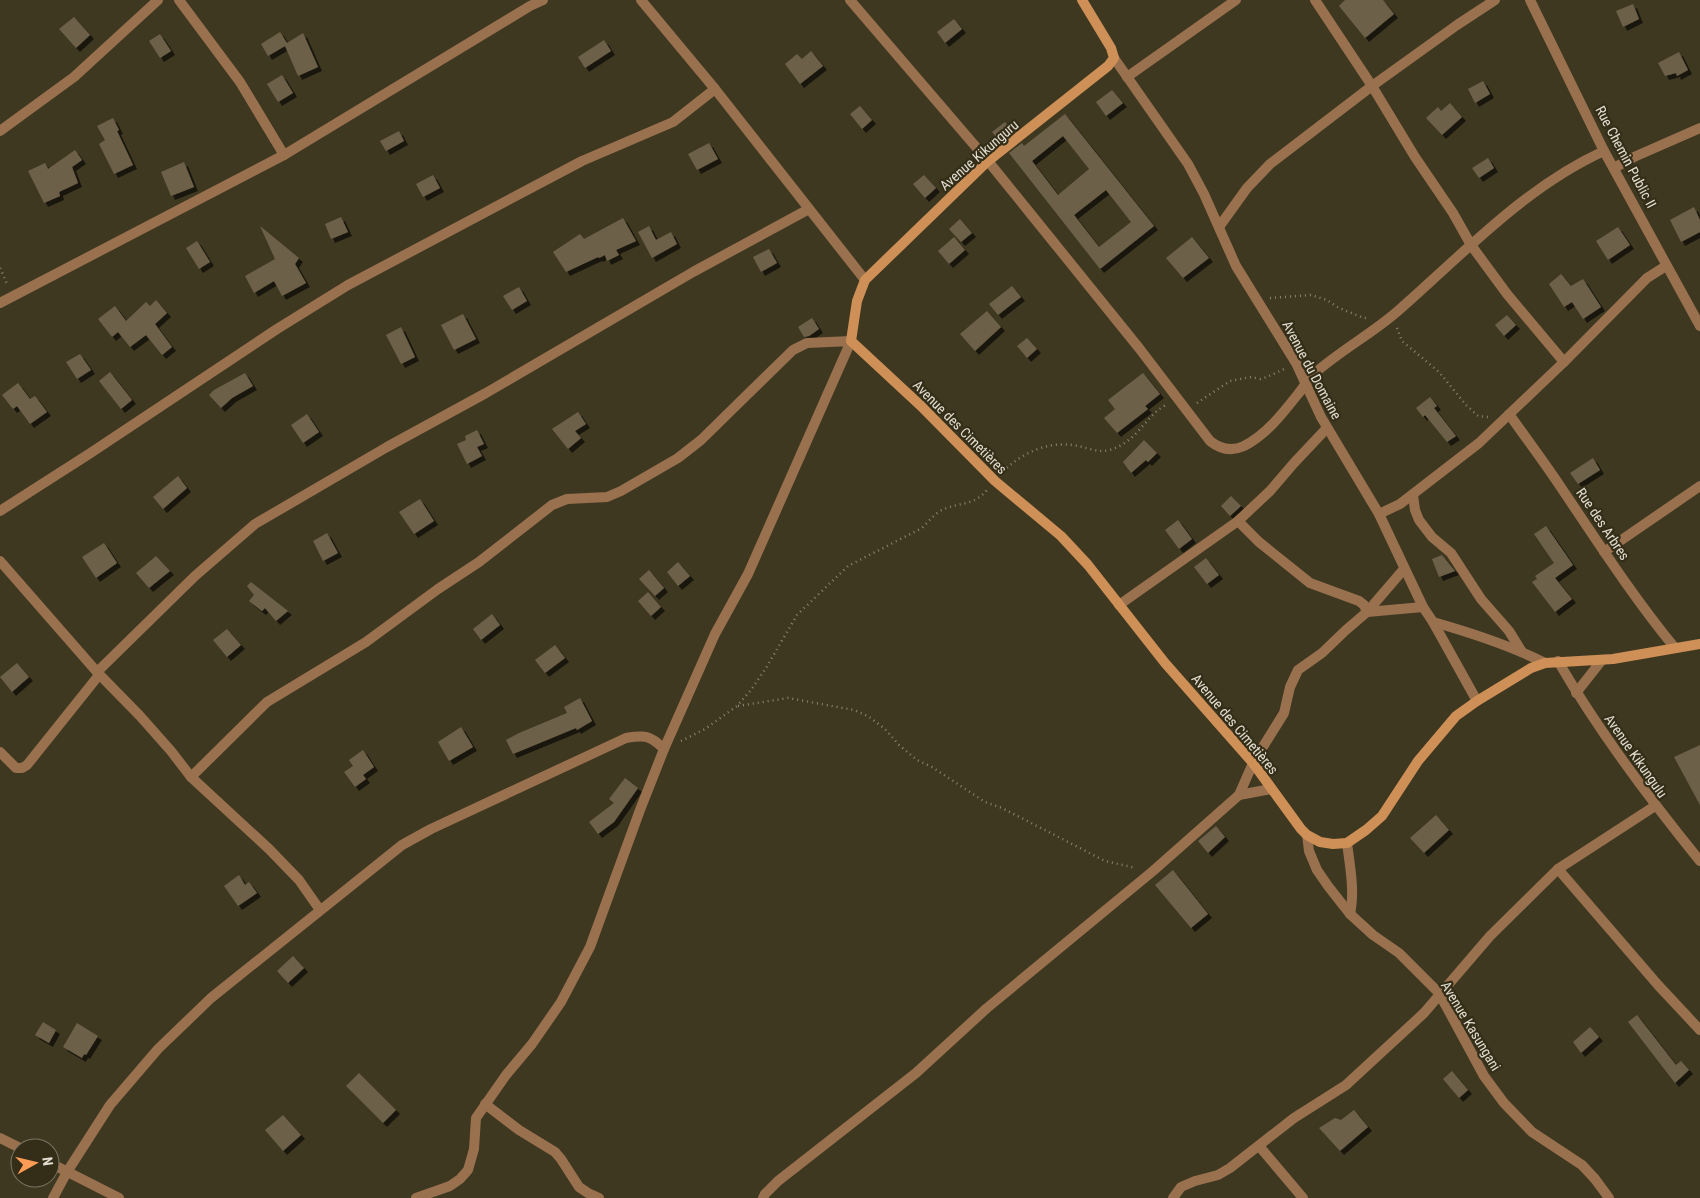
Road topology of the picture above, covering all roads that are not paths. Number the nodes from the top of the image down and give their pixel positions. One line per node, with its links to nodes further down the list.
1 (158, 0): 16 (street)
2 (543, 0): 18 (street)
3 (641, 0): 14 (street)
4 (850, 0): 19 (street)
5 (1082, 0): 11 (street)
6 (1236, 0): 12 (street)
7 (1315, 0): 13 (street)
8 (1495, 0): 13 (street)
9 (1530, 0): 17 (street, Rue Chemin Public II)
10 (184, 2): 18 (street)
11 (1114, 58): 12 (street, Avenue du Domaine); 19 (street, Avenue Kikunguru)
12 (1127, 78): 22 (street, Avenue du Domaine)
13 (1372, 86): 22 (street); 23 (street)
14 (715, 89): 21 (street); 35 (street)
15 (1700, 128): 20 (street)
16 (0, 131)
17 (1604, 151): 20 (street, Rue Chemin Public II); 23 (street)
18 (284, 155): 26 (street)
19 (988, 161): 25 (street, Avenue Kikunguru); 30 (street)
20 (1614, 168): 24 (street, Rue Chemin Public II)
21 (809, 209): 25 (street); 51 (street)
22 (1219, 227): 30 (street, Avenue du Domaine)
23 (1471, 245): 29 (street); 30 (street)
24 (1666, 266): 27 (street, Rue Chemin Public II); 29 (street)
25 (865, 280): 28 (street, Avenue Kikunguru)
26 (0, 303)
27 (1700, 326)
28 (851, 341): 41 (street, Avenue des Cimetières); 54 (street); 57 (street)
29 (1564, 362): 31 (street)
30 (1305, 385): 32 (street, Avenue du Domaine)
31 (1509, 414): 34 (street); 38 (street, Rue des Arbres)
32 (1327, 428): 36 (street, Avenue du Domaine); 37 (street)
33 (1700, 486): 38 (street)
34 (1413, 495): 36 (street); 47 (street)
35 (0, 511)
36 (1379, 514): 40 (street, Avenue du Domaine)
37 (1238, 521): 41 (street); 43 (street)
38 (1604, 552): 46 (street, Rue des Arbres)
39 (0, 561): 51 (street)
40 (1404, 569): 42 (street, Avenue du Domaine); 43 (street)
41 (1119, 605): 56 (street, Avenue des Cimetières)
42 (1423, 607): 43 (street); 44 (street, Avenue du Domaine)
43 (1367, 612): 56 (street)
44 (1433, 622): 47 (street); 53 (street, Avenue du Domaine)
45 (1700, 644): 46 (street)
46 (1675, 648): 48 (street)
47 (1522, 652): 50 (street)
48 (1602, 660): 49 (street); 52 (street)
49 (1558, 661): 50 (street); 52 (street, Avenue Kikungulu)
50 (1545, 663): 53 (street)
51 (98, 674): 55 (street); 57 (street)
52 (1576, 693): 60 (street, Avenue Kikungulu)
53 (1476, 702): 62 (street)
54 (664, 749): 65 (street); 69 (street)
55 (0, 752)
56 (1253, 763): 58 (street, Avenue des Cimetières); 59 (street)
57 (192, 777): 65 (street)
58 (1271, 789): 59 (street); 61 (street, Avenue des Cimetières)
59 (1239, 795): 77 (street)
60 (1655, 806): 63 (street, Avenue Kikungulu); 64 (street)
61 (1306, 835): 62 (street); 66 (street, Avenue Kasungani)
62 (1347, 843): 66 (street)
63 (1700, 860)
64 (1558, 869): 67 (street); 68 (street)
65 (320, 910): 72 (street)
66 (1350, 914): 67 (street, Avenue Kasungani)
67 (1439, 994): 70 (street); 80 (street, Avenue Kasungani)
68 (1700, 1030)
69 (485, 1104): 75 (street); 76 (street)
70 (1259, 1146): 78 (street); 79 (street)
71 (60, 1169): 72 (street)
72 (66, 1172): 73 (street); 74 (street)
73 (53, 1198)
74 (119, 1198)
75 (416, 1198)
76 (599, 1198)
77 (763, 1198)
78 (1173, 1198)
79 (1303, 1198)
80 (1608, 1198)

